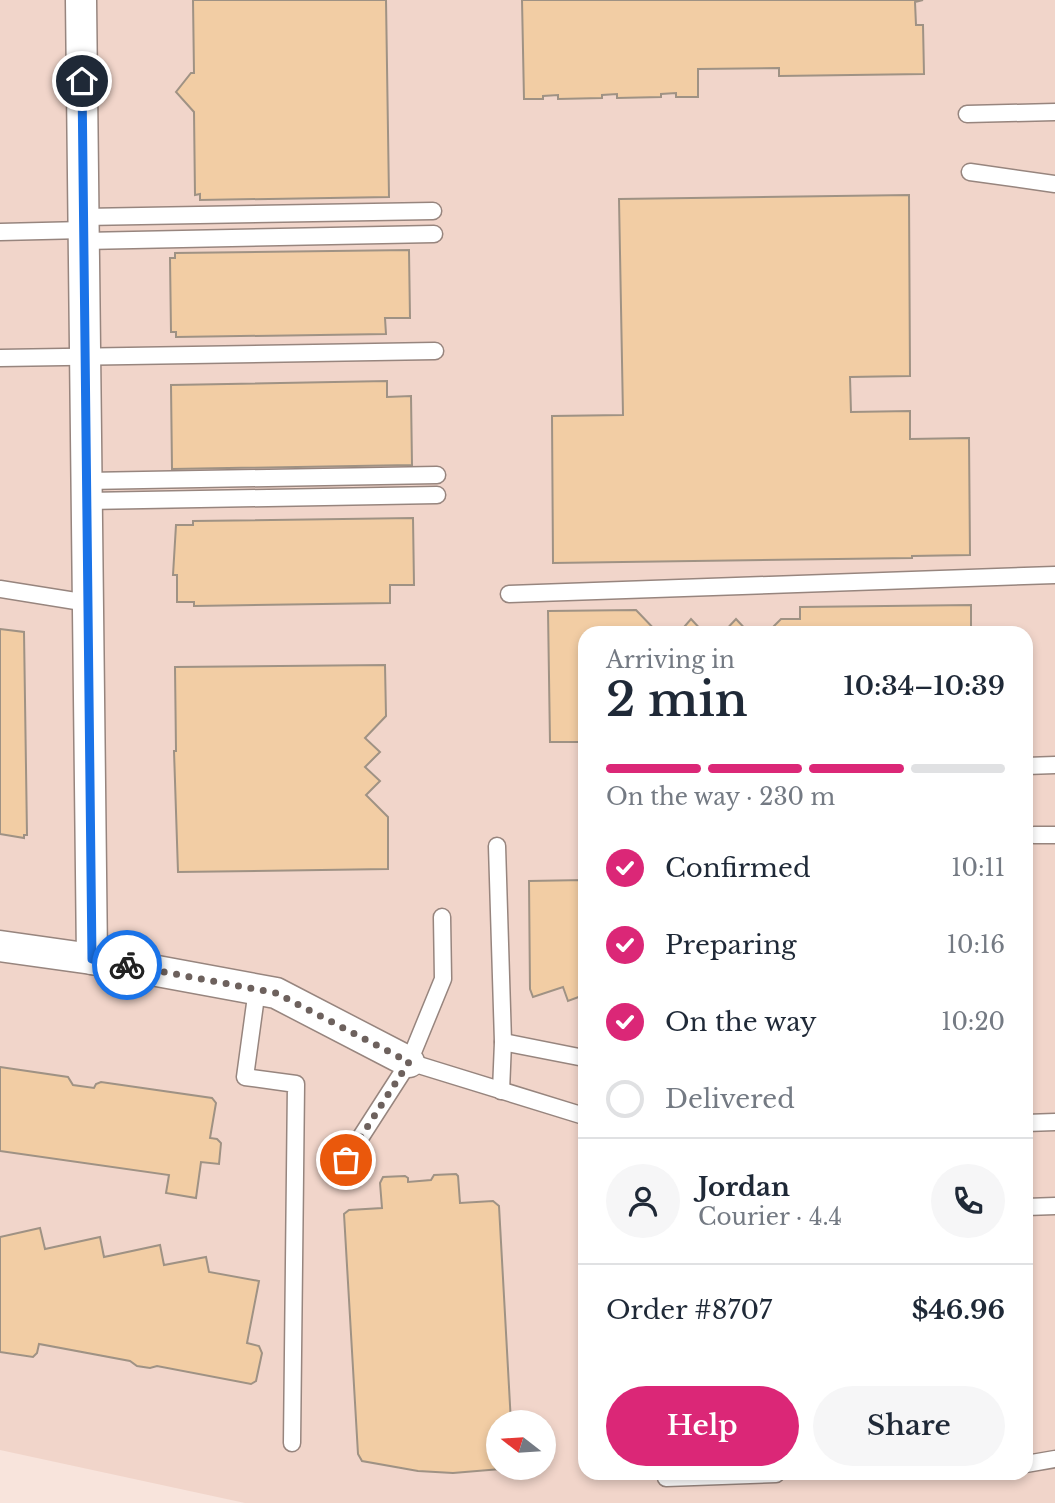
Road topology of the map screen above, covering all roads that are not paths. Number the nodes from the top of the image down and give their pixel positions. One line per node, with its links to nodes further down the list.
1 (81, 0): 7 (street)
2 (1055, 113): 3 (lane)
3 (967, 114)
4 (970, 172): 5 (lane)
5 (1055, 184)
6 (433, 211): 7 (lane)
7 (84, 229): 8 (lane); 9 (lane); 11 (street)
8 (0, 232)
9 (434, 234)
10 (435, 351): 11 (lane)
11 (85, 357): 12 (lane); 14 (street)
12 (0, 358)
13 (437, 475): 14 (lane)
14 (87, 491): 15 (lane); 19 (street)
15 (437, 495)
16 (1055, 575): 18 (lane)
17 (0, 589): 19 (lane)
18 (509, 594)
19 (88, 603): 27 (street)
20 (1055, 765): 21 (lane)
21 (1033, 766)
22 (1034, 835): 23 (lane)
23 (1055, 835)
24 (497, 846): 29 (lane)
25 (442, 917): 31 (lane)
26 (0, 946): 27 (street)
27 (92, 959): 28 (street)
28 (257, 989): 31 (street); 39 (lane)
29 (503, 1042): 30 (lane); 32 (lane)
30 (578, 1057)
31 (409, 1062): 32 (lane); 36 (lane)
32 (501, 1091): 33 (lane)
33 (578, 1114)
34 (1055, 1122): 35 (lane)
35 (1033, 1123)
36 (346, 1160)
37 (1055, 1206): 38 (lane)
38 (1033, 1207)
39 (292, 1443)
40 (1055, 1459): 41 (lane)
41 (1033, 1463)

